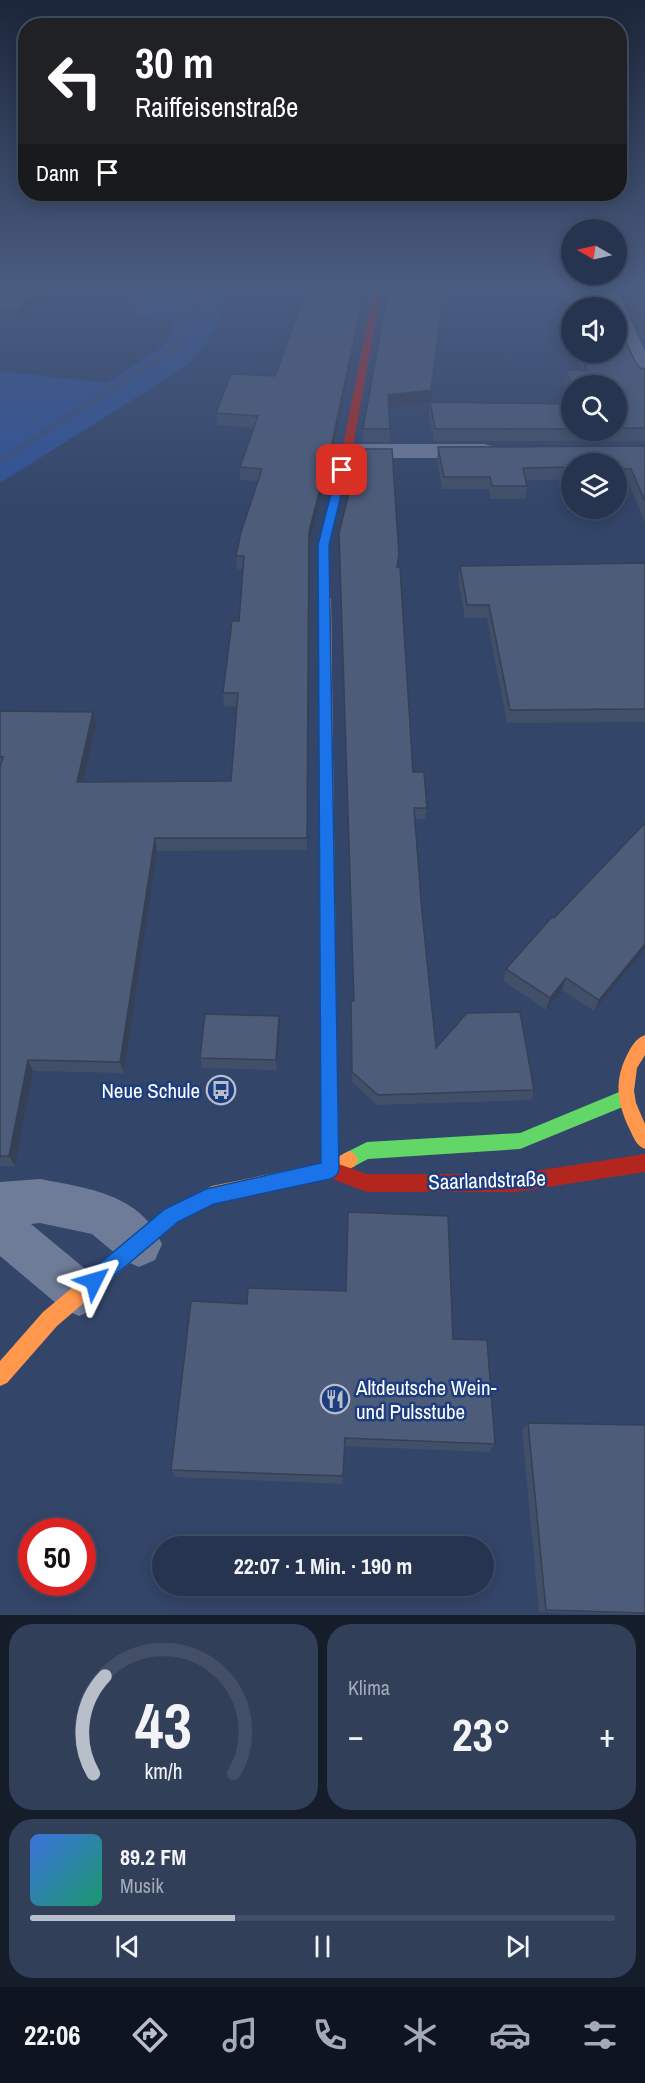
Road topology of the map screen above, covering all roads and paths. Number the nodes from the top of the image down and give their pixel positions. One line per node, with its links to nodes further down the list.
1 (365, 358): 4 (street)
2 (638, 358): 3 (street)
3 (645, 374)
4 (347, 451): 5 (street); 10 (street)
5 (502, 451)
6 (645, 1042): 7 (street)
7 (624, 1098): 8 (street); 10 (street, Saarlandstraße)
8 (645, 1141)
9 (645, 1164): 10 (street, Saarlandstraße)
10 (330, 1170): 13 (street, Saarlandstraße)
11 (0, 1204): 13 (street)
12 (0, 1227): 14 (street)
13 (139, 1244): 14 (street, Saarlandstraße)
14 (79, 1293): 15 (street, Saarlandstraße)
15 (0, 1376)

